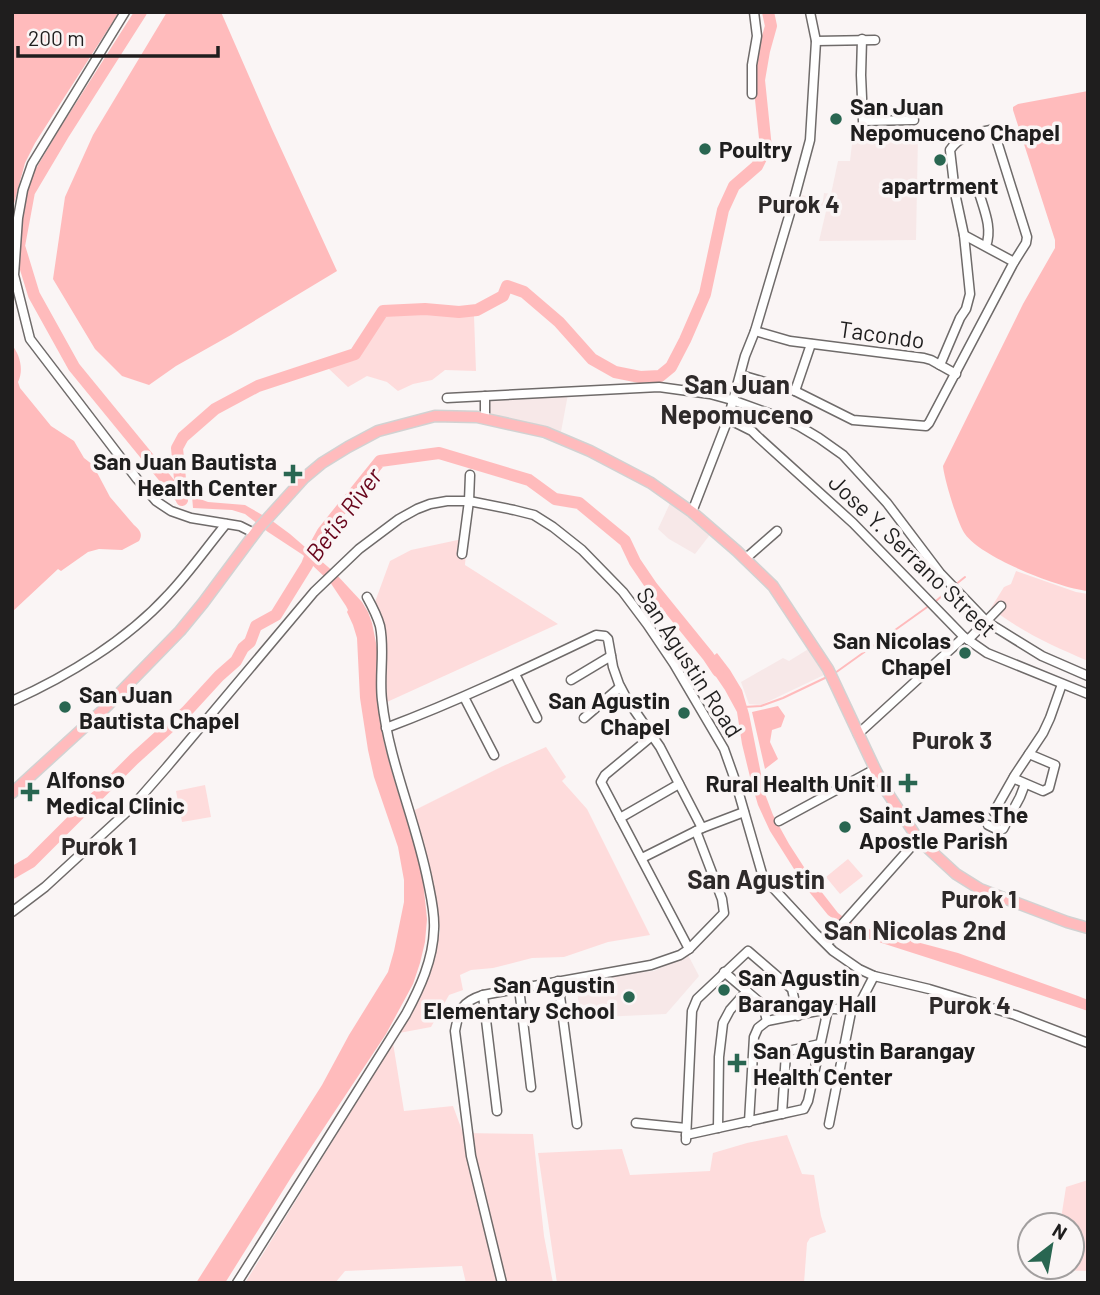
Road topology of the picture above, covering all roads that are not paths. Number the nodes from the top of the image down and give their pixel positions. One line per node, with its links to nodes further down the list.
1 (125, 12): 27 (street)
2 (754, 12): 7 (street)
3 (810, 12): 6 (street)
4 (862, 39): 5 (street); 6 (street); 8 (street)
5 (875, 40)
6 (816, 41): 13 (street)
7 (752, 94)
8 (914, 120)
9 (978, 189): 11 (street)
10 (964, 235): 11 (street); 12 (street); 15 (street)
11 (986, 246): 12 (street)
12 (1014, 262): 16 (street)
13 (755, 331): 14 (street, Tacondo); 17 (street)
14 (811, 344): 15 (street, Tacondo); 18 (street)
15 (940, 365): 16 (street, Tacondo)
16 (956, 374): 18 (street)
17 (741, 375): 18 (street); 21 (street)
18 (794, 391)
19 (485, 396): 20 (street); 21 (street); 22 (street)
20 (447, 398)
21 (733, 400): 23 (street); 34 (street)
22 (485, 418): 26 (main road); 28 (main road)
23 (728, 419): 26 (street); 35 (street, Jose Y. Serrano Street)
24 (470, 475): 25 (street)
25 (469, 501): 30 (street); 57 (street, San Agustin Road); 65 (street, San Agustin Road)
26 (692, 512): 31 (main road)
27 (226, 524): 28 (street); 44 (street)
28 (256, 531): 56 (main road)
29 (777, 531): 31 (street)
30 (462, 554)
31 (745, 559): 48 (main road)
32 (367, 597): 47 (street)
33 (1000, 606): 34 (street)
34 (987, 622): 35 (street); 38 (street)
35 (966, 638): 40 (street, Jose Y. Serrano Street); 48 (street)
36 (611, 656): 37 (street); 39 (street); 41 (street)
37 (515, 674): 43 (street); 45 (street)
38 (1088, 676)
39 (571, 680)
40 (1062, 684): 42 (street, Jose Y. Serrano Street); 50 (street)
41 (620, 687): 46 (street); 49 (street)
42 (1088, 694)
43 (464, 697): 47 (street); 51 (street)
44 (12, 701)
45 (537, 718)
46 (584, 718)
47 (386, 728): 90 (street)
48 (858, 734): 52 (main road)
49 (652, 736): 54 (street); 59 (street)
50 (1029, 754): 53 (street); 55 (street)
51 (494, 755)
52 (875, 769): 60 (street); 63 (main road)
53 (1014, 777): 55 (street); 58 (street)
54 (679, 784): 59 (street); 62 (street)
55 (1025, 784): 61 (street)
56 (12, 793)
57 (744, 811): 62 (street); 67 (street, San Agustin Road)
58 (993, 812)
59 (620, 818): 64 (street)
60 (779, 821)
61 (988, 825)
62 (699, 829): 64 (street); 68 (street)
63 (918, 839): 66 (main road); 67 (street)
64 (642, 858): 68 (street)
65 (12, 912)
66 (1087, 927)
67 (827, 944): 70 (street, San Agustin Road)
68 (689, 949): 71 (street)
69 (724, 972): 73 (street); 77 (street); 89 (street)
70 (874, 976): 75 (street); 79 (street, San Agustin Road)
71 (558, 981): 72 (street); 86 (street)
72 (519, 988): 74 (street); 81 (street)
73 (747, 991): 78 (street); 88 (street)
74 (483, 995): 82 (street); 91 (street)
75 (852, 1007): 76 (street); 87 (street)
76 (828, 1009): 77 (street); 80 (street)
77 (798, 1016): 78 (street)
78 (767, 1021): 84 (street)
79 (1088, 1043)
80 (820, 1044): 83 (street); 83 (street)
81 (531, 1087)
82 (497, 1111)
83 (782, 1114): 84 (street)
84 (749, 1122): 88 (street)
85 (636, 1123): 89 (street)
86 (577, 1124)
87 (830, 1124)
88 (718, 1128): 89 (street)
89 (686, 1134)
90 (237, 1283)
91 (502, 1283)

